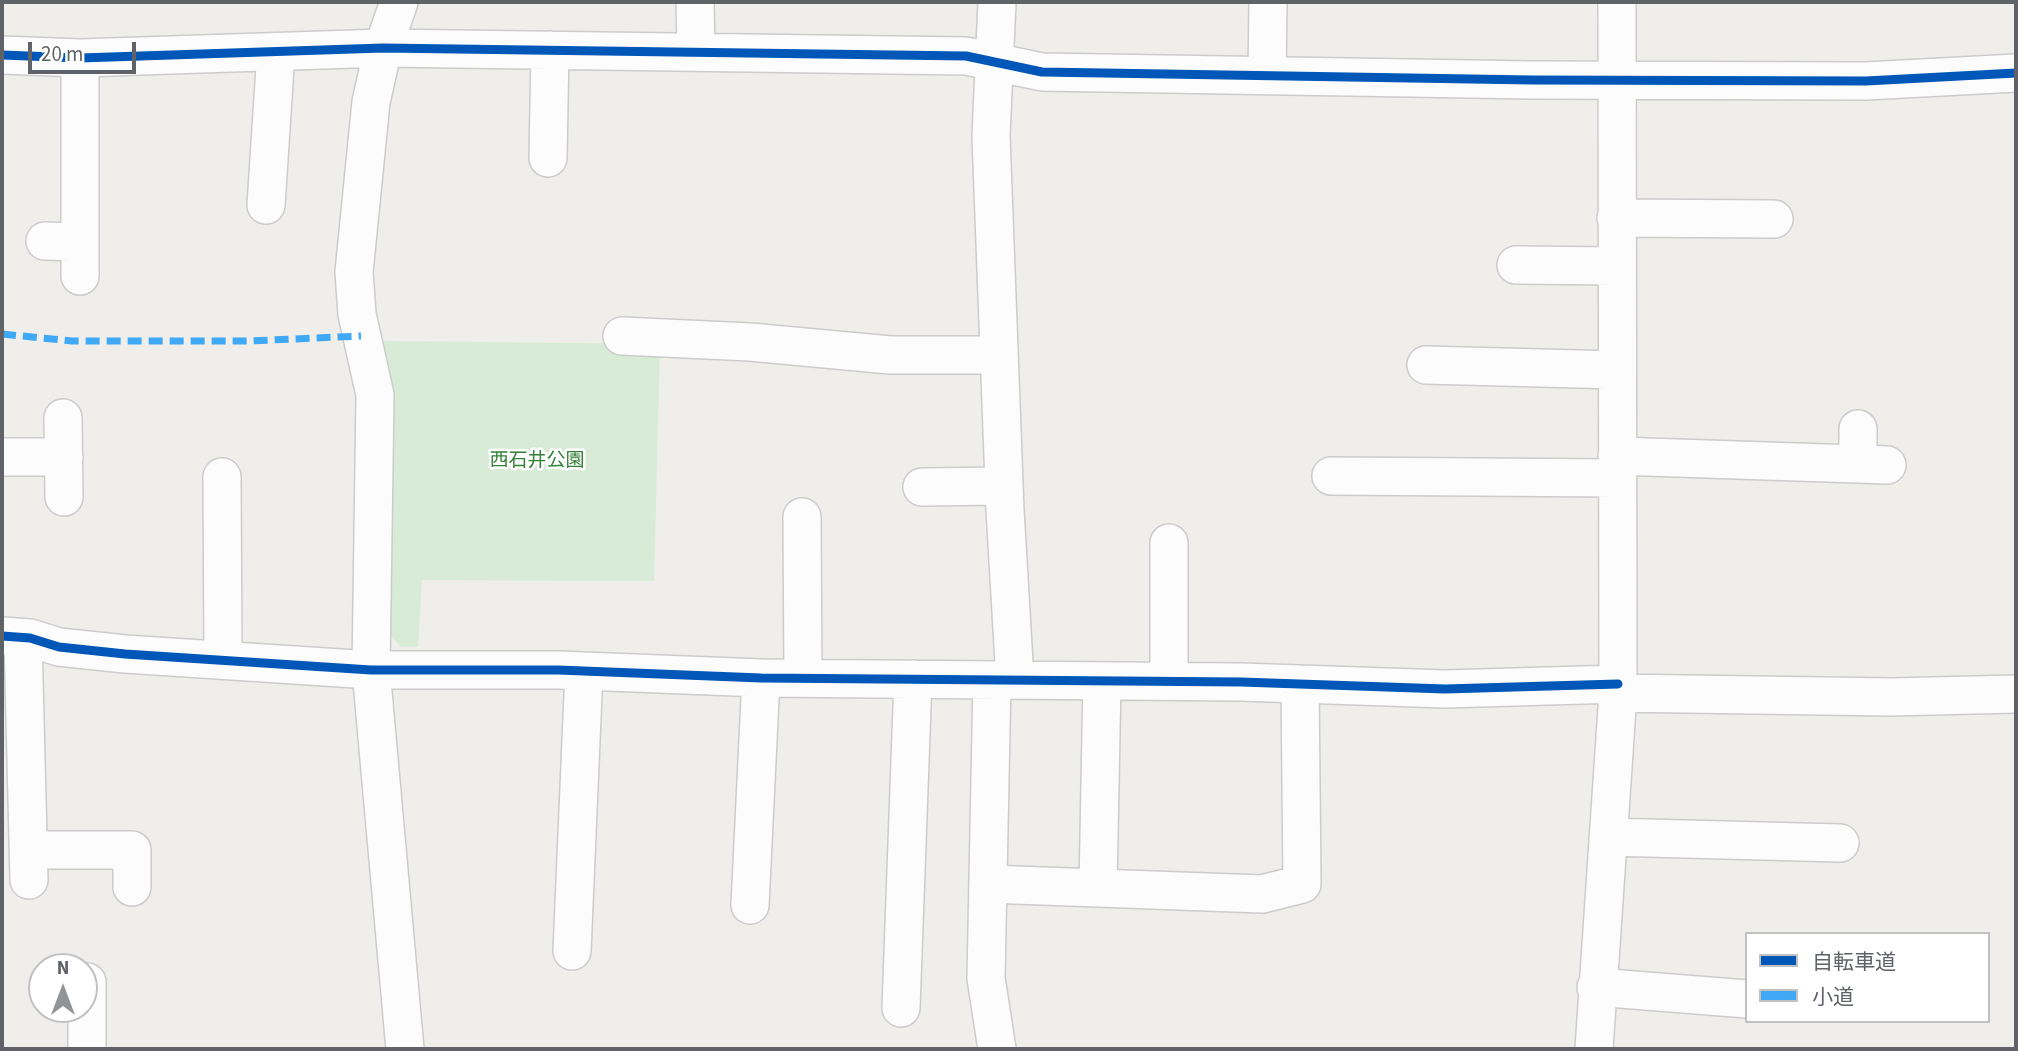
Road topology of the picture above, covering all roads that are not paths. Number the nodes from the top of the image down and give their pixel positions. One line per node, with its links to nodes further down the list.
1 (399, 2): 6 (street)
2 (695, 2): 9 (street)
3 (998, 2): 12 (street)
4 (1268, 2): 14 (street)
5 (1616, 2): 15 (street)
6 (383, 48): 7 (street); 8 (street); 41 (street)
7 (550, 50): 9 (street); 16 (street)
8 (276, 52): 11 (street); 17 (street)
9 (696, 52): 12 (street)
10 (2, 55): 11 (street)
11 (80, 58): 20 (street)
12 (997, 65): 14 (street); 24 (street)
13 (2016, 73): 15 (street)
14 (1267, 76): 15 (street)
15 (1615, 81): 18 (street)
16 (548, 158)
17 (266, 205)
18 (1616, 218): 19 (street); 22 (street)
19 (1774, 219)
20 (68, 253)
21 (1516, 265): 22 (street)
22 (1616, 266): 26 (street)
23 (622, 336): 24 (street)
24 (999, 355): 34 (street)
25 (1426, 365): 26 (street)
26 (1617, 370): 31 (street)
27 (63, 418): 30 (street)
28 (1868, 453): 31 (street)
29 (2, 457): 30 (street)
30 (64, 457): 36 (street)
31 (1617, 467): 32 (street); 50 (street)
32 (1331, 476)
33 (222, 477): 40 (street)
34 (1004, 486): 35 (street); 46 (street)
35 (922, 487)
36 (64, 497)
37 (802, 517): 44 (street)
38 (1169, 543): 48 (street)
39 (12, 637): 40 (street); 55 (street)
40 (223, 660): 41 (street)
41 (370, 670): 42 (street); 64 (street)
42 (584, 671): 43 (street); 58 (street)
43 (761, 678): 44 (street); 57 (street)
44 (803, 678): 45 (street)
45 (913, 679): 46 (street); 61 (street)
46 (1004, 680): 47 (street); 54 (street)
47 (1102, 681): 48 (street); 56 (street)
48 (1169, 681): 49 (street)
49 (1300, 684): 50 (street); 56 (street)
50 (1618, 689): 51 (street); 52 (street)
51 (2016, 695)
52 (1608, 837): 53 (street); 59 (street)
53 (1840, 843)
54 (988, 884): 56 (street); 65 (street)
55 (132, 887)
56 (1098, 888)
57 (750, 905)
58 (572, 951)
59 (1596, 987): 60 (street); 66 (street)
60 (1745, 999)
61 (901, 1008)
62 (87, 1023): 63 (street)
63 (87, 1049)
64 (405, 1049)
65 (997, 1049)
66 (1594, 1049)

